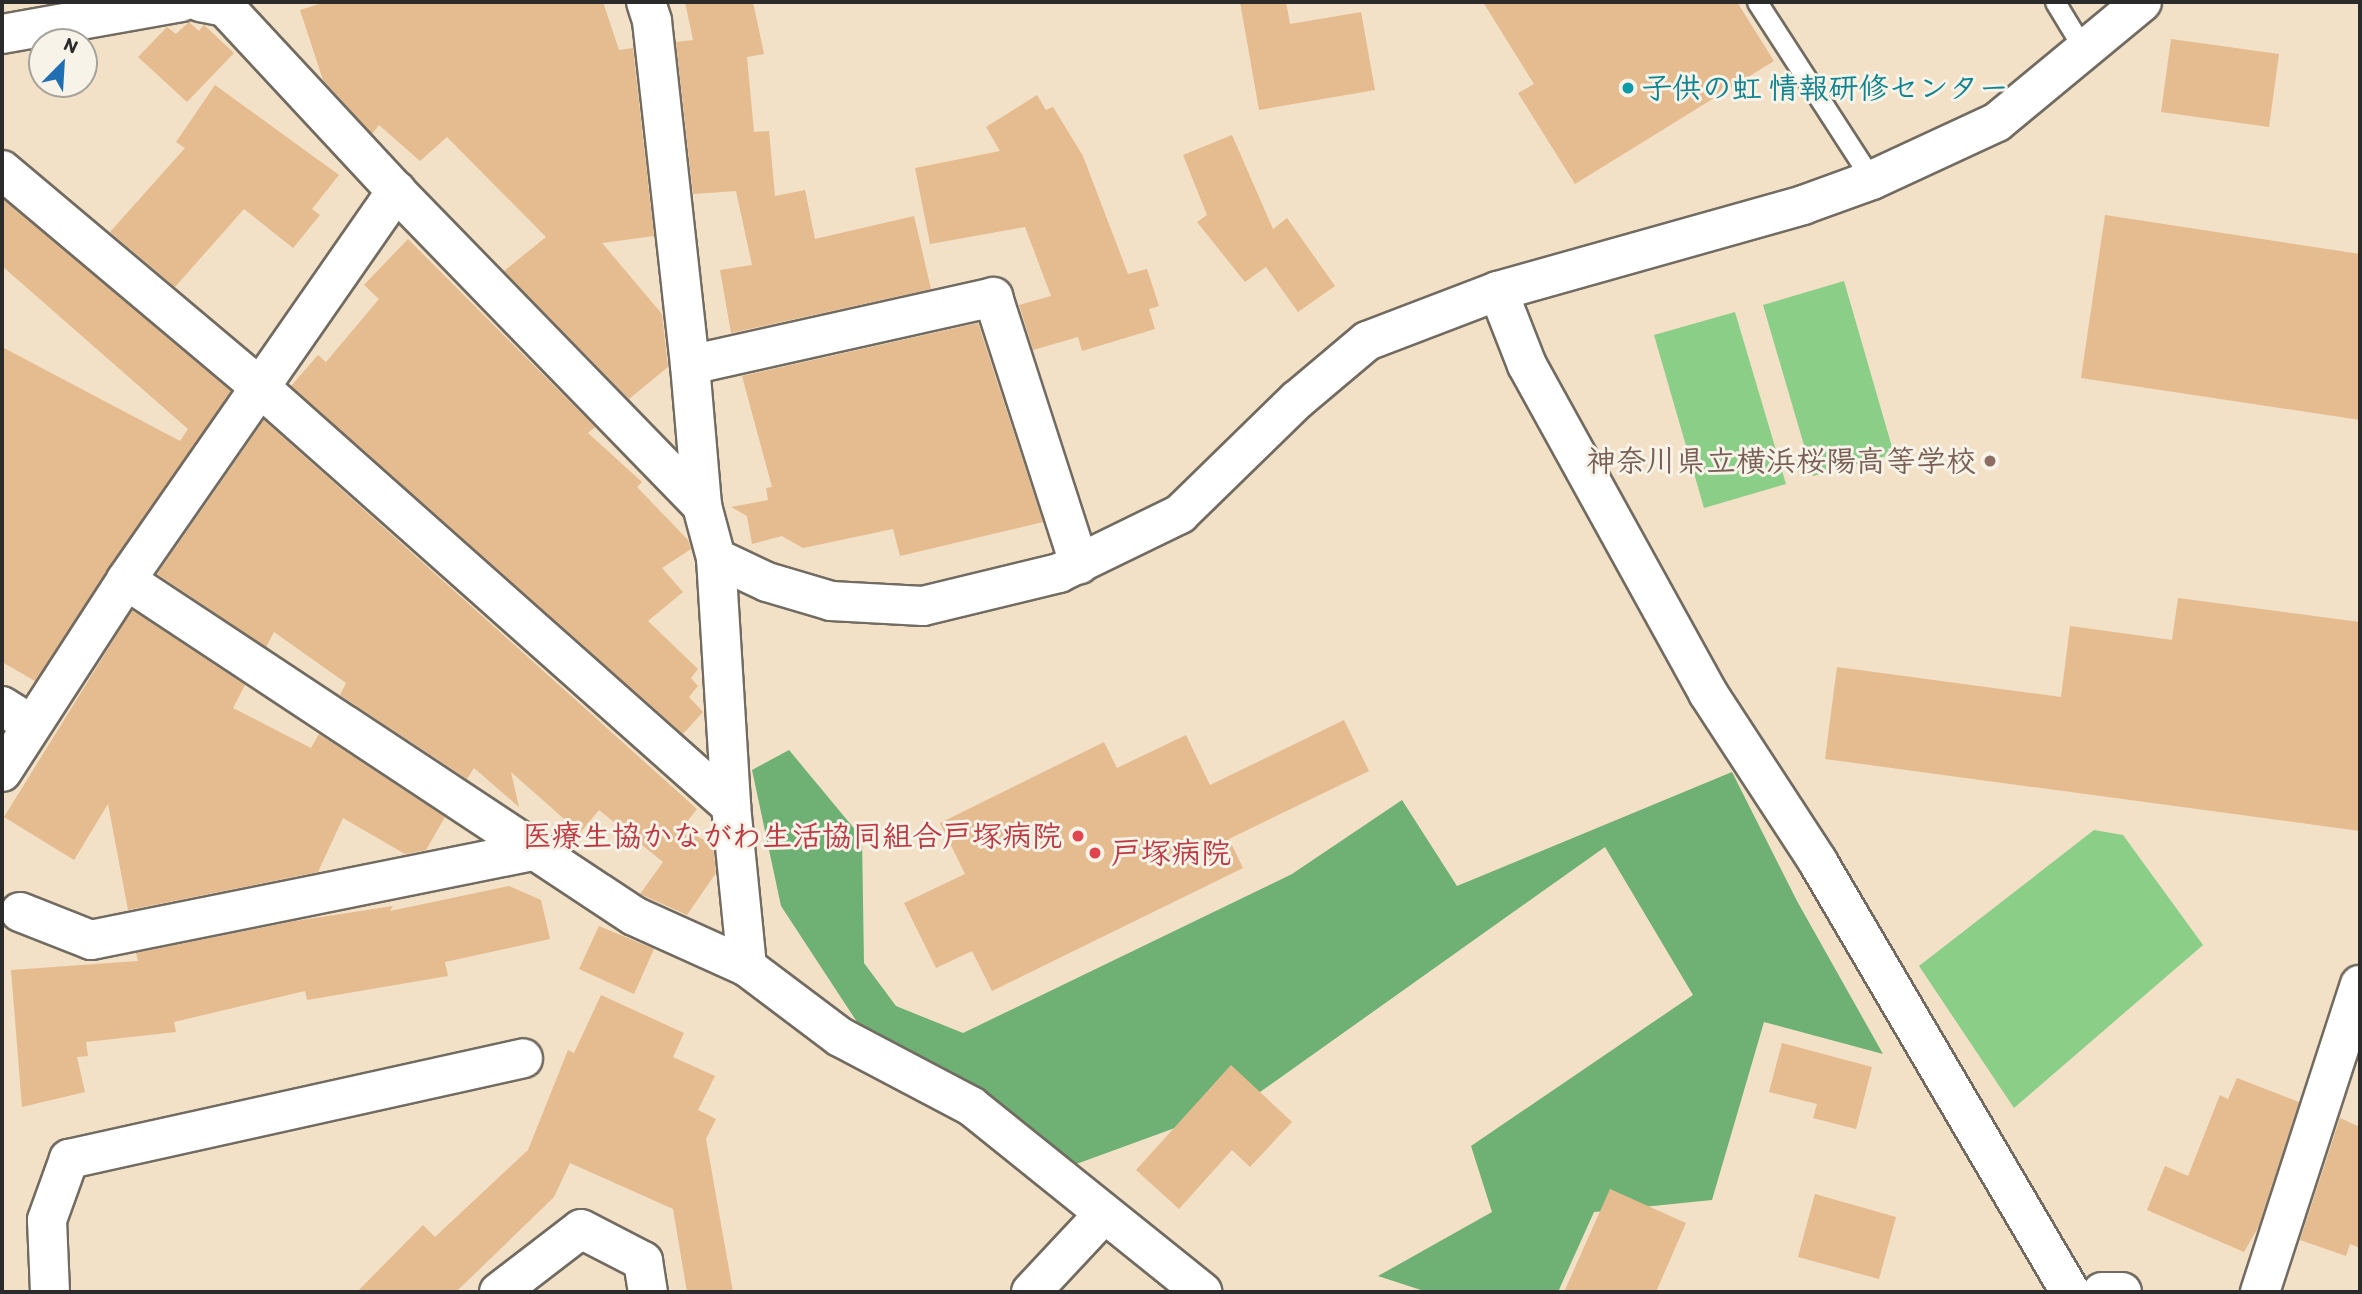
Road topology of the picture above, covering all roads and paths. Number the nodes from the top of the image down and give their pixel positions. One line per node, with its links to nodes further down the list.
1 (181, 2): 7 (street)
2 (646, 2): 13 (street)
3 (1757, 2): 10 (lane)
4 (2055, 2): 8 (lane)
5 (2142, 2): 8 (street)
6 (224, 4): 11 (street)
7 (2, 34)
8 (2086, 52): 10 (street)
9 (2, 170): 14 (street)
10 (1872, 180): 12 (street)
11 (396, 191): 14 (street); 15 (street)
12 (1498, 291): 17 (street); 33 (street)
13 (690, 365): 15 (street); 17 (street)
14 (262, 389): 18 (street); 21 (street)
15 (702, 506): 16 (street)
16 (716, 558): 17 (street); 21 (street)
17 (1079, 564)
18 (126, 580): 19 (street); 22 (street)
19 (16, 715): 20 (street)
20 (2, 772)
21 (731, 806): 24 (street)
22 (532, 851): 23 (street); 24 (street)
23 (20, 912)
24 (747, 967): 27 (street)
25 (2360, 985): 36 (street)
26 (523, 1058): 28 (street)
27 (1102, 1216): 31 (street); 32 (street)
28 (50, 1292)
29 (499, 1292): 30 (street)
30 (648, 1292)
31 (1031, 1292)
32 (1202, 1292)
33 (2070, 1292)
34 (2102, 1292): 35 (street)
35 (2122, 1292)
36 (2260, 1292)

